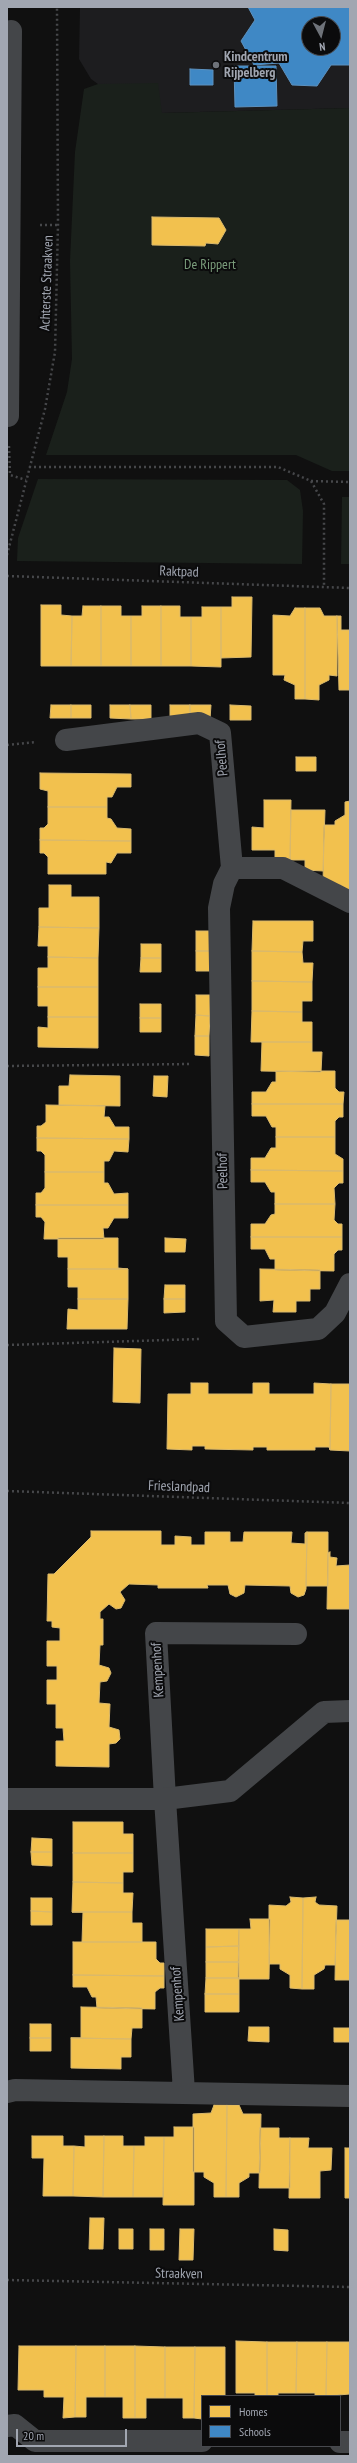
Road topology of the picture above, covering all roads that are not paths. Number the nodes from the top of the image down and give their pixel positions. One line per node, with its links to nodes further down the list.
1 (11, 31): 2 (street)
2 (8, 225): 3 (street)
3 (8, 416)
4 (66, 740): 5 (street, Peelhof)
5 (232, 868): 6 (street); 7 (street, Peelhof)
6 (350, 902)
7 (350, 1284)
8 (296, 1634): 11 (street, Kempenhof)
9 (350, 1711): 11 (street)
10 (12, 1799): 11 (street)
11 (165, 1799): 13 (street, Kempenhof)
12 (11, 2091): 13 (street)
13 (184, 2092): 14 (street)
14 (350, 2096)
15 (7, 2426): 16 (street)
16 (201, 2442)

